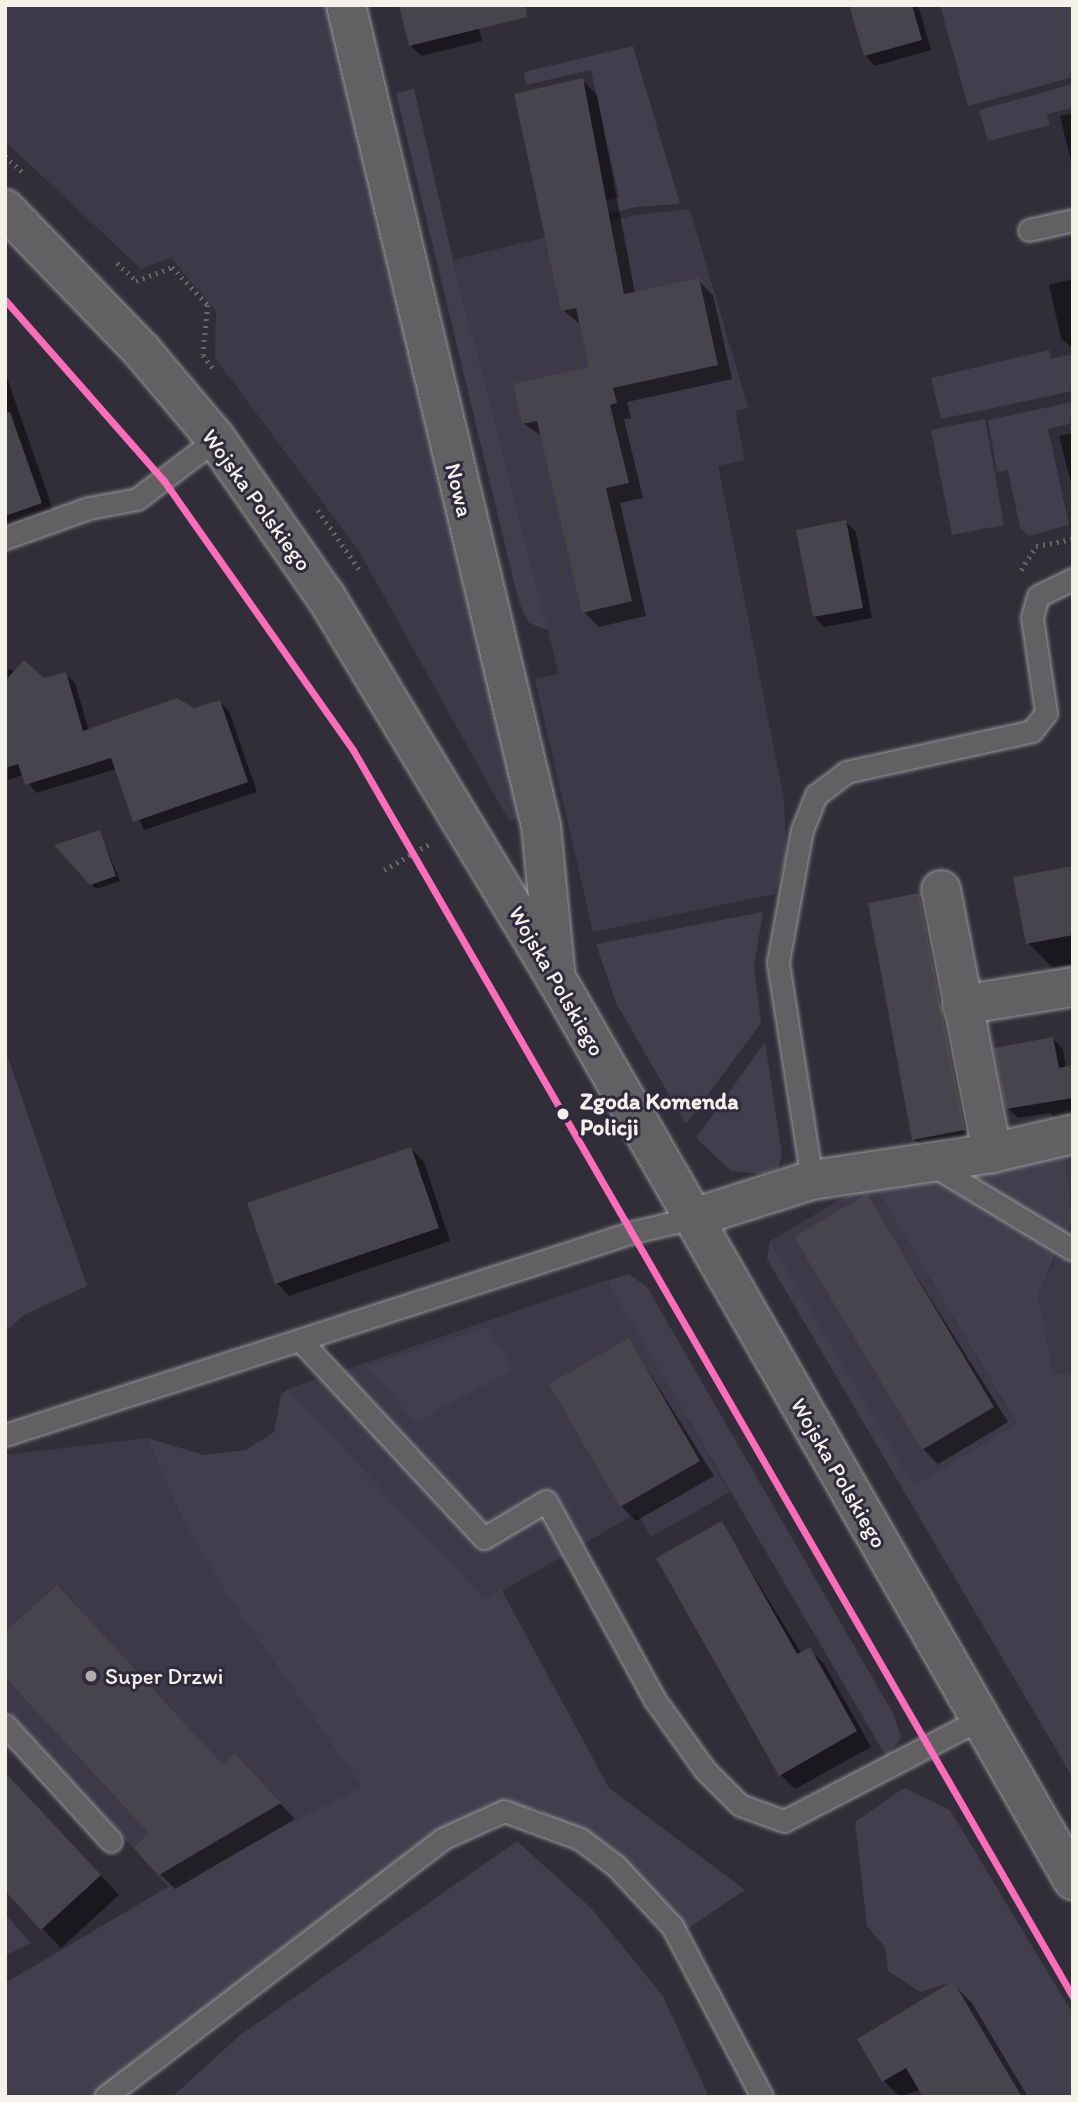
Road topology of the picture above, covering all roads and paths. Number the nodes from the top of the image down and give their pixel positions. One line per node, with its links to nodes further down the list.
1 (346, 5): 11 (street, Nowa)
2 (5, 209): 5 (street, Wojska Polskiego)
3 (1073, 220): 4 (lane)
4 (1030, 230)
5 (216, 439): 6 (lane); 11 (street, Wojska Polskiego)
6 (5, 537)
7 (1073, 579): 17 (lane)
8 (439, 838): 9 (path)
9 (384, 870)
10 (941, 890): 13 (street)
11 (556, 978): 18 (street, Wojska Polskiego)
12 (1073, 987): 13 (street)
13 (962, 1005): 15 (street)
14 (1073, 1134): 15 (street)
15 (992, 1153): 16 (street)
16 (931, 1164): 17 (street); 19 (lane)
17 (813, 1180): 18 (street)
18 (693, 1218): 20 (lane); 22 (street, Wojska Polskiego)
19 (1073, 1250)
20 (300, 1340): 21 (lane); 22 (lane)
21 (5, 1436)
22 (980, 1719): 25 (street, Wojska Polskiego)
23 (5, 1725): 24 (lane)
24 (111, 1841)
25 (1073, 1880)
26 (105, 2097): 27 (lane)
27 (762, 2097)

